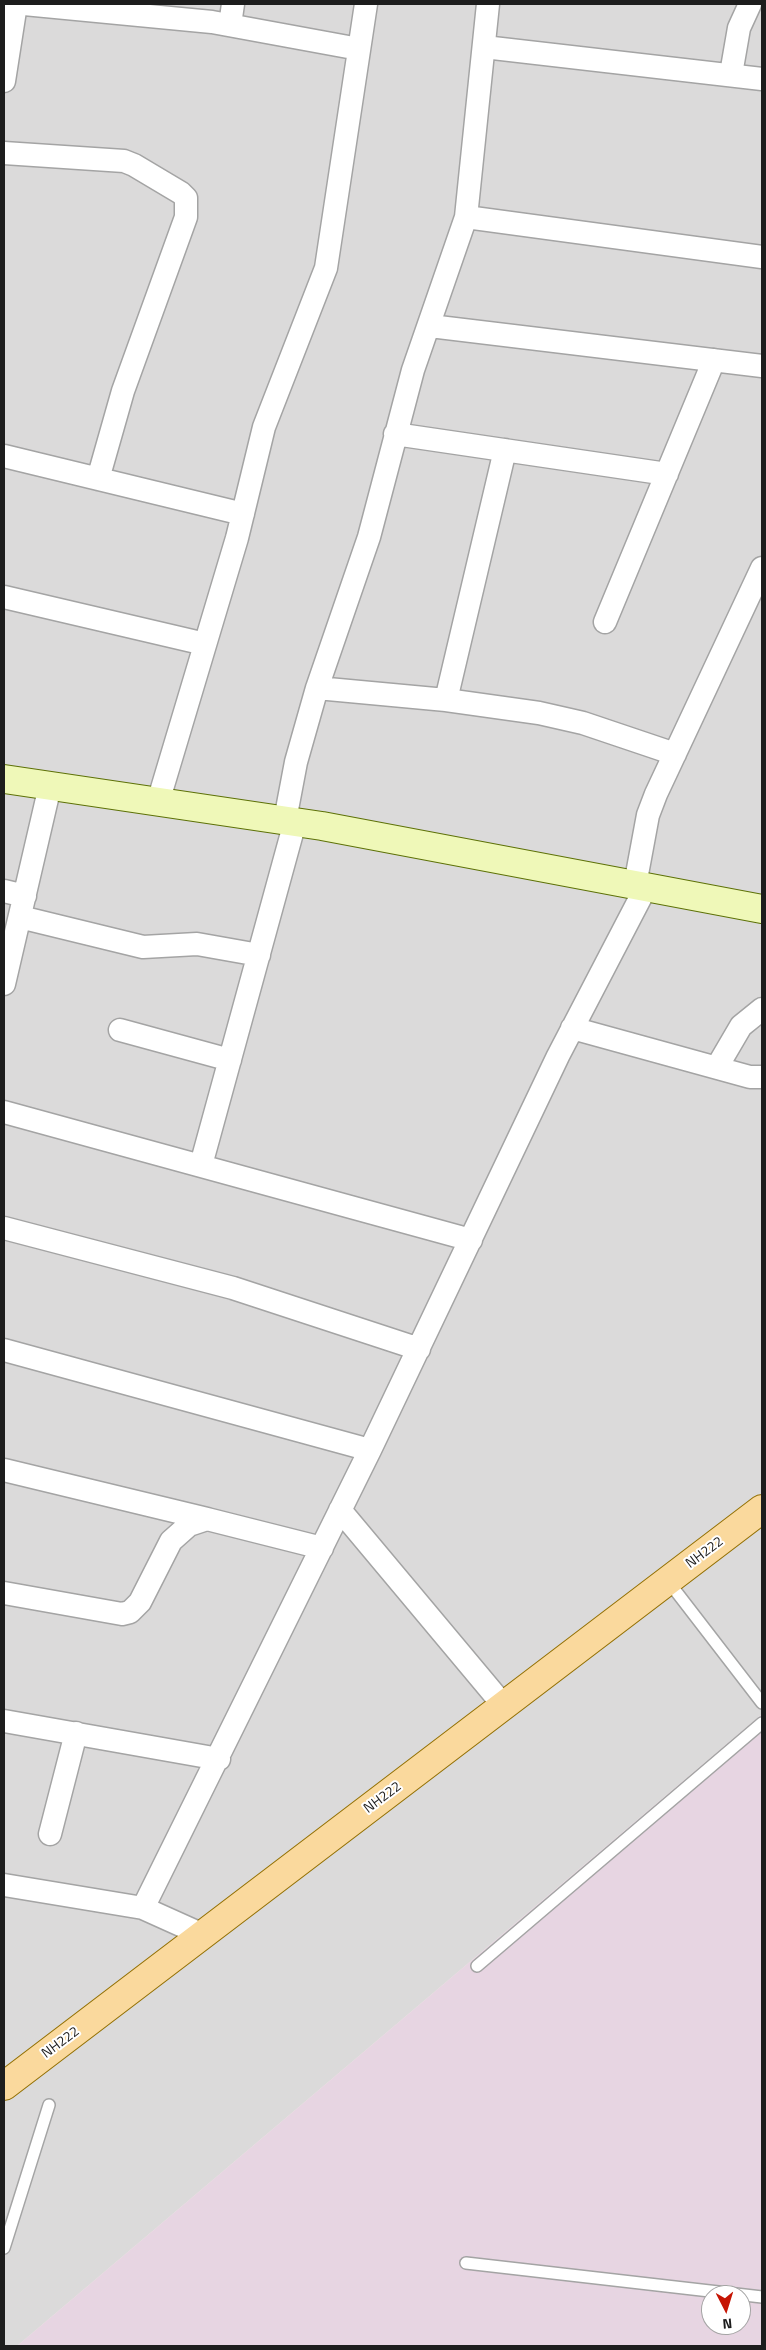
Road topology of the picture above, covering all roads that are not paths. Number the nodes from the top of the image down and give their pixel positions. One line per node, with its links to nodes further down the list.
1 (16, 4): 11 (street)
2 (24, 4): 6 (street)
3 (366, 4): 8 (street)
4 (488, 4): 7 (street)
5 (750, 4): 9 (street)
6 (231, 15): 8 (street)
7 (484, 47): 9 (street); 13 (street)
8 (359, 49): 23 (street)
9 (731, 74): 10 (street)
10 (762, 79)
11 (4, 81)
12 (4, 153): 22 (street)
13 (466, 217): 14 (street); 15 (street)
14 (762, 257)
15 (430, 326): 16 (street); 18 (street)
16 (714, 360): 17 (street); 21 (street)
17 (762, 366)
18 (396, 434): 19 (street); 28 (street)
19 (505, 450): 21 (street); 29 (street)
20 (4, 456): 22 (street)
21 (667, 474): 26 (street)
22 (98, 479): 23 (street)
23 (243, 514): 27 (street)
24 (762, 568): 30 (street)
25 (4, 597): 27 (street)
26 (605, 622)
27 (205, 644): 33 (street)
28 (317, 688): 29 (street); 34 (street)
29 (446, 700): 30 (street)
30 (675, 754): 35 (street)
31 (4, 779): 32 (street)
32 (50, 786): 33 (street); 36 (street)
33 (158, 802): 34 (street)
34 (290, 821): 35 (street); 38 (street)
35 (641, 886): 37 (street); 41 (street)
36 (16, 901): 38 (street); 39 (street)
37 (762, 909)
38 (259, 955): 43 (street)
39 (4, 984)
40 (762, 1009): 44 (street)
41 (572, 1028): 44 (street); 49 (street)
42 (120, 1030): 43 (street)
43 (230, 1060): 47 (street)
44 (717, 1067): 45 (street)
45 (762, 1077)
46 (4, 1112): 47 (street)
47 (201, 1165): 49 (street)
48 (4, 1228): 50 (street)
49 (471, 1240): 50 (street)
50 (419, 1349): 52 (street)
51 (4, 1350): 52 (street)
52 (370, 1450): 55 (street)
53 (4, 1470): 56 (street)
54 (762, 1509): 58 (main road, NH222)
55 (340, 1510): 57 (street); 62 (street)
56 (207, 1520): 57 (street); 59 (street)
57 (322, 1548): 66 (street)
58 (668, 1581): 60 (lane); 62 (main road, NH222)
59 (4, 1592)
60 (757, 1690): 61 (lane)
61 (762, 1703)
62 (504, 1706): 70 (main road, NH222)
63 (4, 1721): 65 (street)
64 (762, 1723): 71 (lane)
65 (76, 1734): 66 (street); 67 (street)
66 (219, 1758): 69 (street)
67 (50, 1834)
68 (4, 1885): 69 (street)
69 (143, 1908): 70 (street)
70 (203, 1935): 72 (main road, NH222)
71 (477, 1966)
72 (4, 2086)
73 (49, 2105): 74 (lane)
74 (4, 2248)
75 (466, 2264): 76 (lane)
76 (762, 2297)

